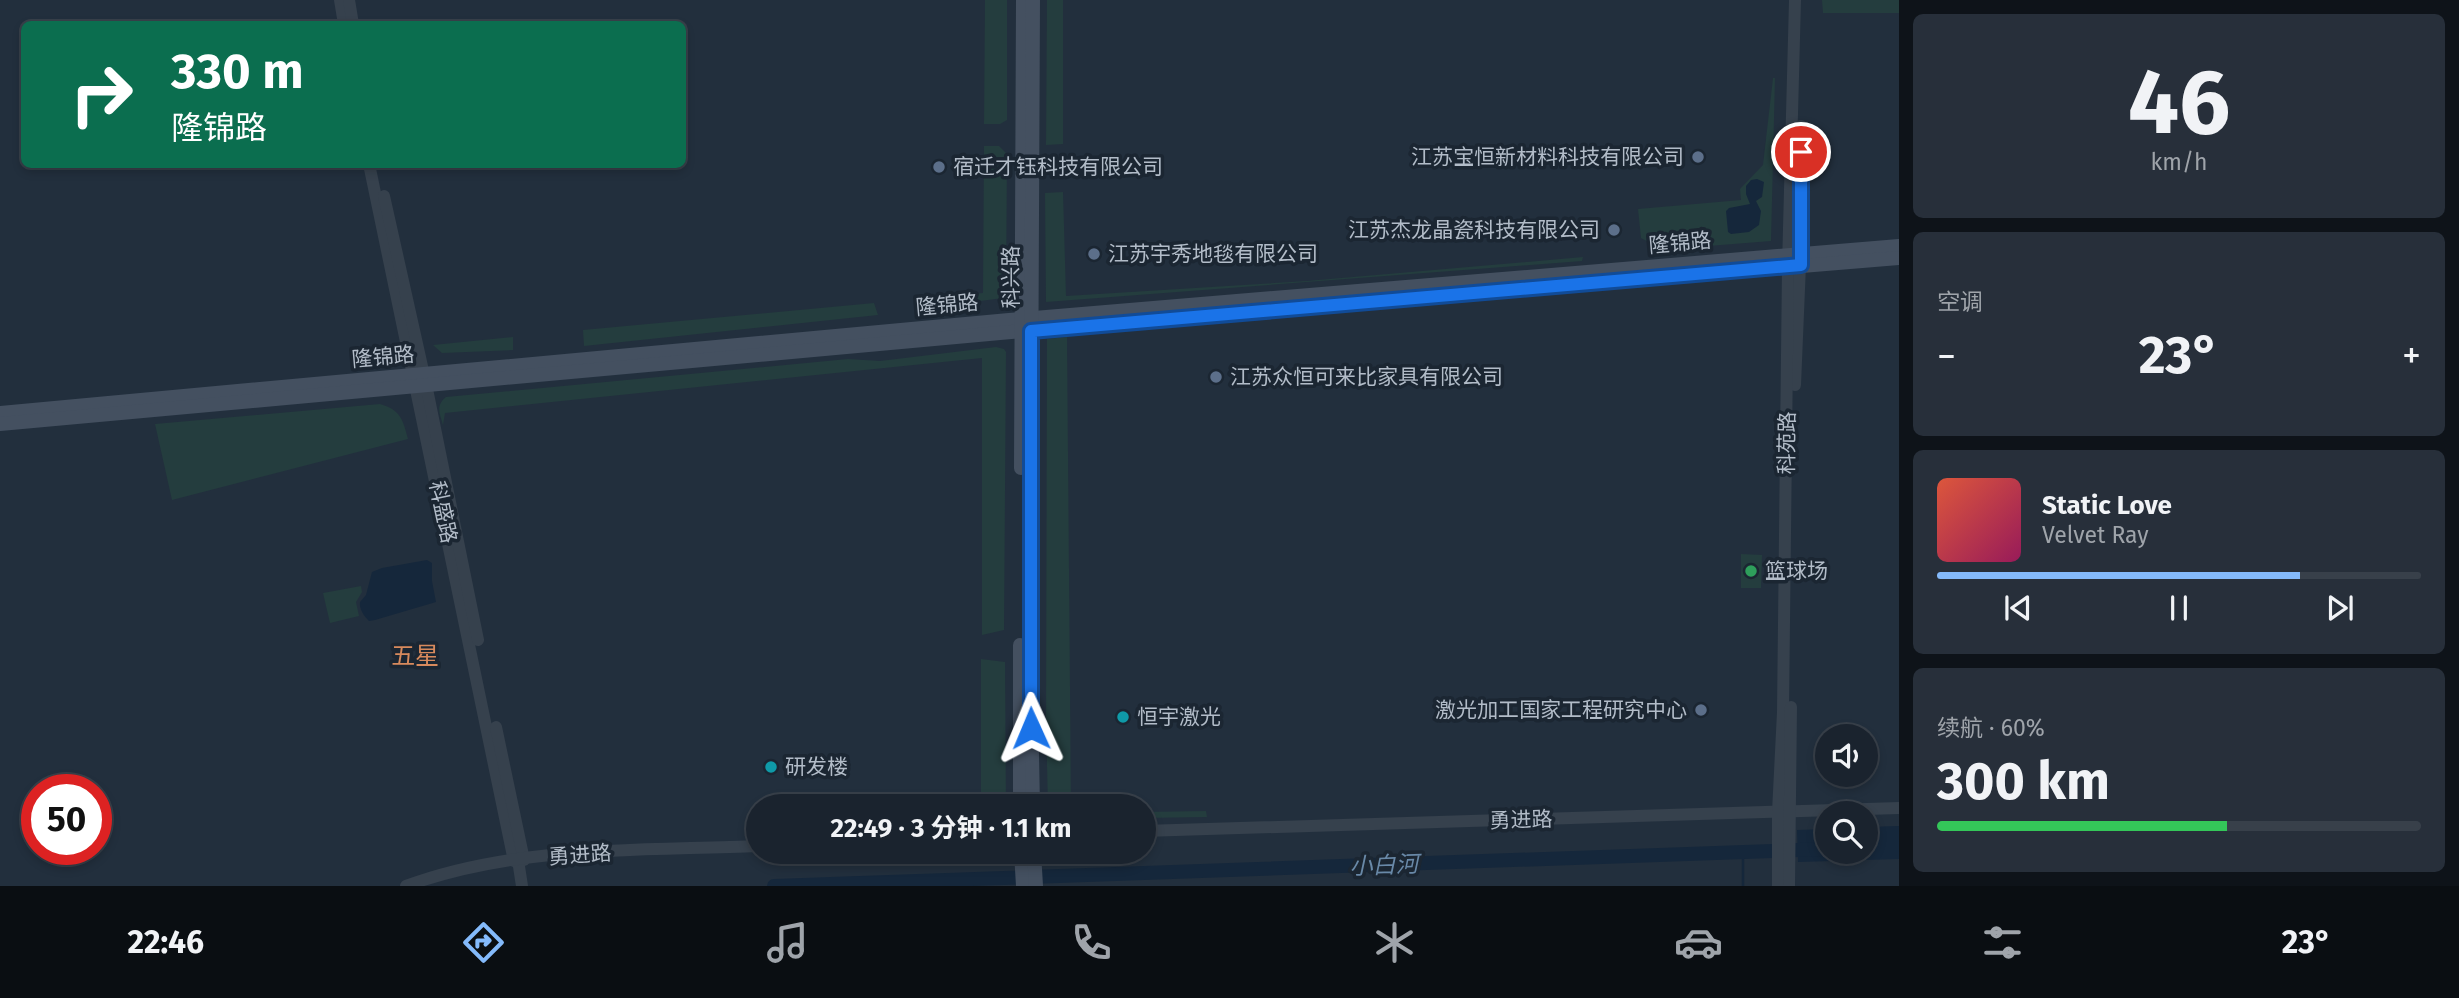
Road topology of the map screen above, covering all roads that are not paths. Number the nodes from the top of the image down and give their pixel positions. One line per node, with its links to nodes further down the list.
1 (340, 0): 7 (street)
2 (349, 0): 8 (street)
3 (1023, 0): 14 (main road, 科兴路)
4 (1033, 0): 14 (main road, 科兴路)
5 (1795, 0): 13 (street, 科苑路)
6 (1802, 0): 13 (street, 科苑路)
7 (344, 21)
8 (352, 21)
9 (370, 168): 15 (street, 科盛路)
10 (379, 168): 15 (street, 科盛路)
11 (1899, 246): 13 (main road, 隆锦路)
12 (1899, 258): 13 (main road, 隆锦路)
13 (1794, 260): 14 (main road, 隆锦路); 21 (street, 科苑路)
14 (1027, 325): 15 (main road, 隆锦路); 18 (main road, 科兴路); 19 (main road, 科兴路)
15 (420, 379): 16 (main road, 隆锦路); 17 (main road, 隆锦路); 24 (street, 科盛路)
16 (0, 413)
17 (0, 424)
18 (1020, 794)
19 (1032, 794)
20 (1899, 808): 21 (street, 勇进路)
21 (1784, 818): 22 (street, 勇进路); 27 (street, 科苑路)
22 (1156, 831)
23 (746, 846): 24 (street, 勇进路)
24 (519, 860): 28 (street, 勇进路); 29 (street, 科盛路)
25 (1026, 864): 30 (main road)
26 (1030, 864): 31 (main road)
27 (1784, 867): 32 (street, 科苑路); 33 (street, 科苑路)
28 (406, 886)
29 (522, 886)
30 (1023, 886)
31 (1036, 886)
32 (1778, 886)
33 (1789, 886)

